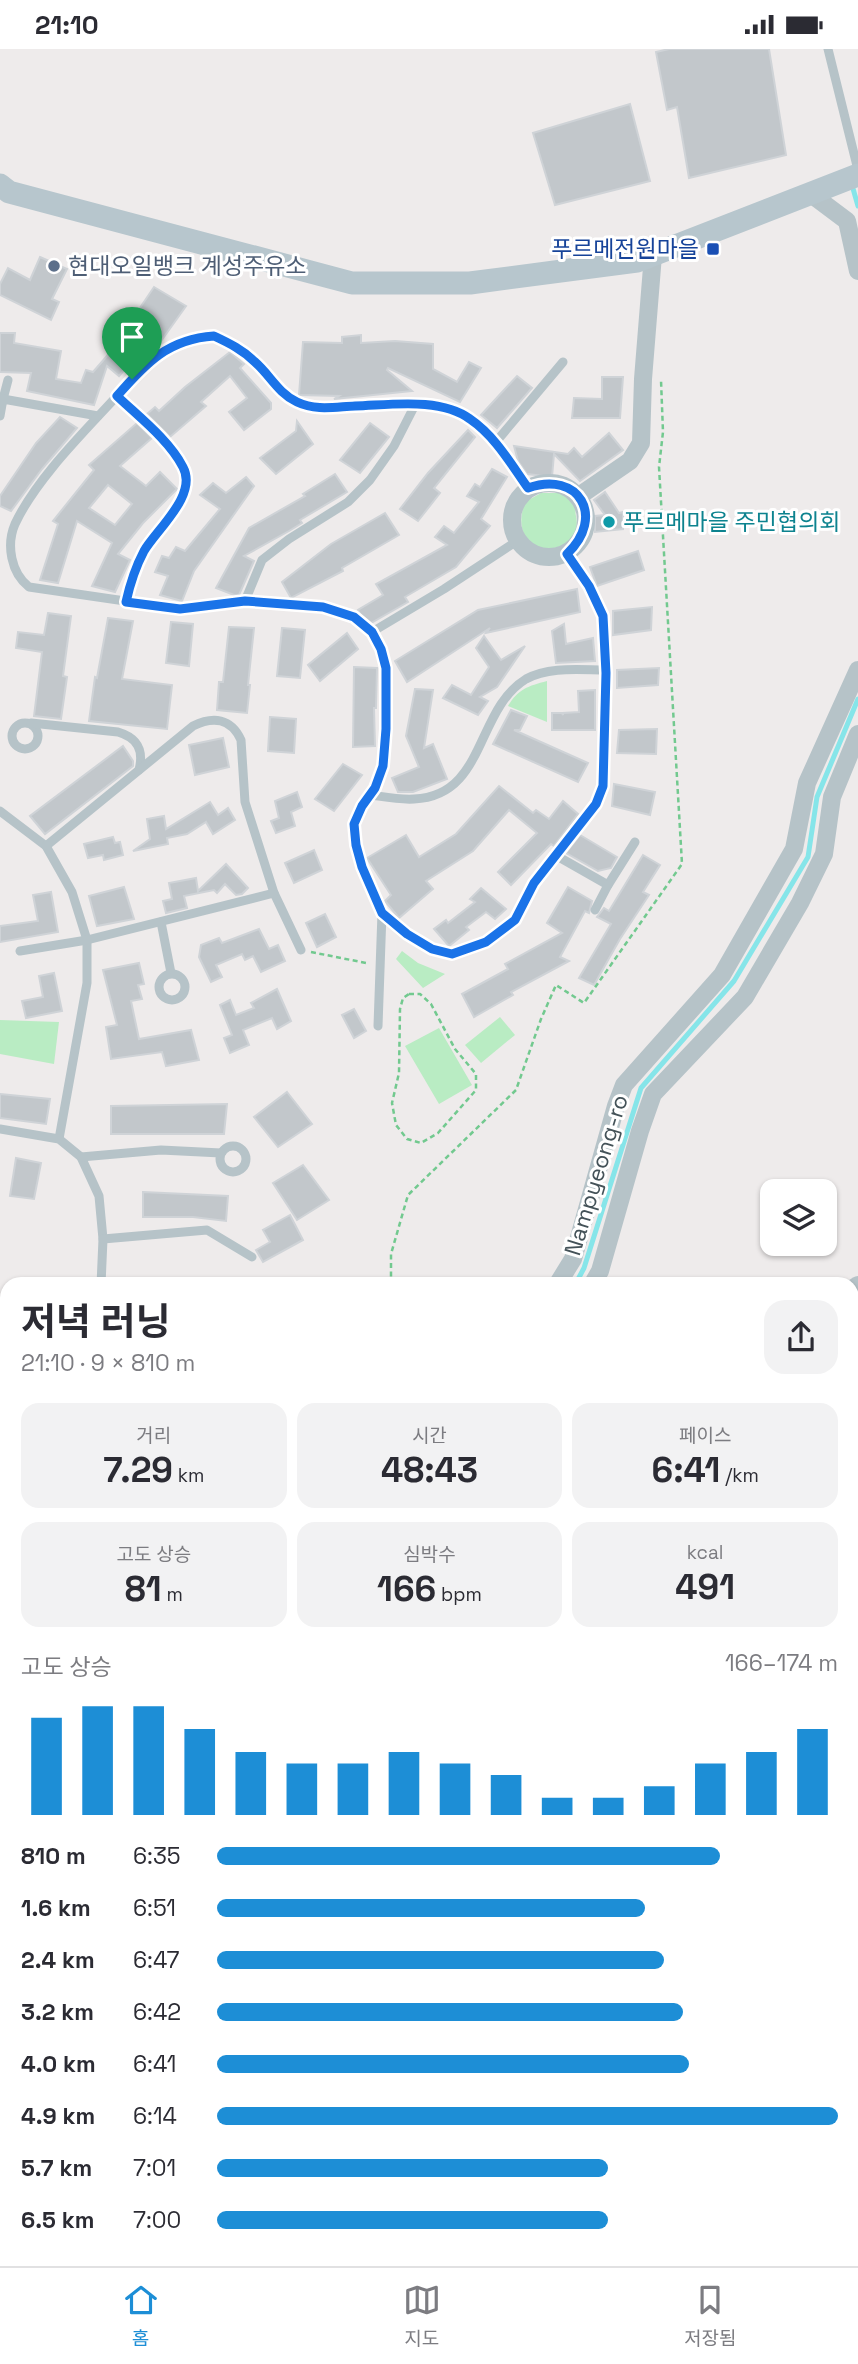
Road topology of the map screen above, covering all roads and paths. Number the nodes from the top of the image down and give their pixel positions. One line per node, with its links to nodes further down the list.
1 (828, 49): 2 (lane)
2 (858, 173): 4 (street)
3 (0, 185): 6 (street)
4 (811, 194): 5 (street); 6 (street)
5 (852, 220): 7 (street)
6 (653, 255): 17 (street)
7 (858, 271)
8 (564, 362): 15 (lane)
9 (8, 380): 11 (lane)
10 (117, 396): 12 (lane); 14 (lane); 21 (lane)
11 (3, 399): 13 (lane); 14 (lane)
12 (416, 403): 15 (lane); 20 (lane)
13 (0, 416)
14 (98, 416): 21 (lane)
15 (495, 443): 16 (lane)
16 (528, 488): 17 (street); 18 (street)
17 (579, 496): 19 (street)
18 (517, 541): 19 (street); 22 (lane)
19 (567, 554): 23 (lane)
20 (245, 601): 21 (lane); 22 (lane)
21 (126, 602)
22 (372, 632): 28 (lane)
23 (606, 670): 28 (lane); 32 (lane)
24 (858, 670): 52 (street, Nampyeong-ro)
25 (31, 723): 27 (lane)
26 (858, 734): 53 (street, Nampyeong-ro)
27 (139, 771): 31 (lane); 34 (lane)
28 (370, 795): 36 (lane)
29 (0, 811): 31 (lane)
30 (635, 842): 33 (lane)
31 (46, 846): 38 (lane)
32 (557, 856): 33 (lane); 36 (lane)
33 (608, 885): 35 (lane)
34 (274, 893): 37 (lane); 39 (lane)
35 (595, 910)
36 (382, 913): 41 (lane)
37 (161, 922): 38 (lane); 42 (lane)
38 (88, 940): 40 (lane); 46 (lane)
39 (300, 950): 41 (path)
40 (20, 951)
41 (380, 965): 44 (lane)
42 (171, 973)
43 (409, 994): 43 (path)
44 (378, 1025)
45 (0, 1129): 46 (lane)
46 (59, 1139): 48 (lane)
47 (221, 1153): 48 (lane)
48 (81, 1157): 49 (lane)
49 (103, 1239): 50 (lane); 51 (lane)
50 (251, 1257)
51 (101, 1277)
52 (562, 1277)
53 (597, 1277)

